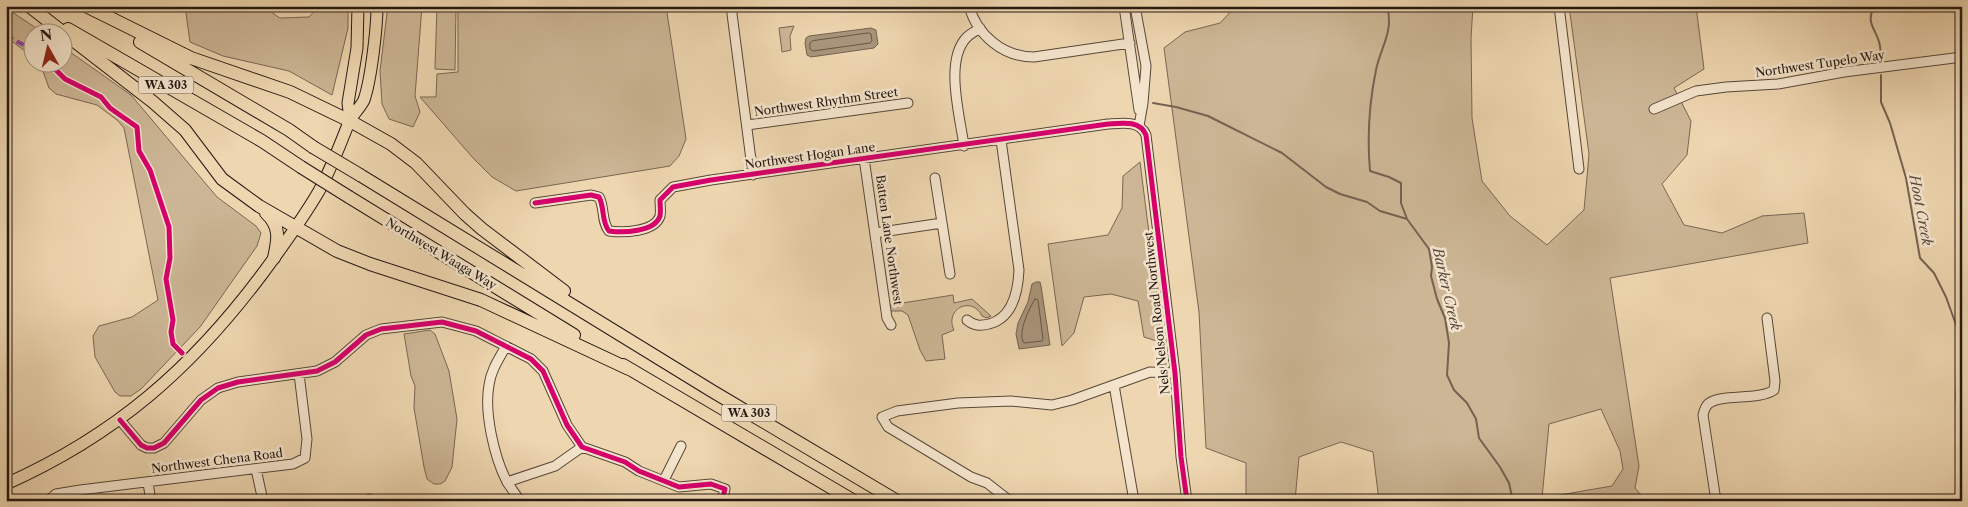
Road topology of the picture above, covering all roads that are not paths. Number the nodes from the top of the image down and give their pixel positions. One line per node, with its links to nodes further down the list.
1 (29, 6): 26 (highway); 37 (highway, Northwest Waaga Way / WA 303, bridge)
2 (81, 6): 34 (highway, Northwest Waaga Way / WA 303, bridge)
3 (86, 6): 16 (highway)
4 (358, 6): 16 (main road)
5 (376, 6): 16 (main road)
6 (733, 6): 18 (street)
7 (969, 6): 11 (street)
8 (1124, 6): 12 (street)
9 (1135, 6): 17 (street, Nels Nelson Road Northwest)
10 (1559, 6): 22 (street)
11 (980, 28): 12 (street); 20 (street)
12 (1130, 43): 17 (street)
13 (1962, 57): 15 (street, Northwest Tupelo Way)
14 (908, 103): 18 (street, Northwest Rhythm Street)
15 (1654, 109)
16 (350, 121): 28 (main road); 34 (highway)
17 (1140, 123): 19 (street, Northwest Hogan Lane); 38 (street, Nels Nelson Road Northwest)
18 (747, 125): 23 (street)
19 (1001, 140): 20 (street, Northwest Hogan Lane); 33 (street)
20 (964, 146): 21 (street, Northwest Hogan Lane)
21 (864, 158): 23 (street, Northwest Hogan Lane); 29 (street, Batten Lane Northwest)
22 (1579, 169)
23 (753, 175): 25 (street, Northwest Hogan Lane)
24 (935, 178): 27 (street)
25 (536, 203)
26 (259, 206): 28 (highway); 30 (highway)
27 (942, 223): 29 (street); 31 (street)
28 (297, 228): 30 (main road); 37 (highway)
29 (875, 233): 35 (street, Batten Lane Northwest)
30 (274, 258): 41 (main road)
31 (950, 274)
32 (1766, 318): 59 (street)
33 (967, 320)
34 (603, 323): 55 (highway, Northwest Waaga Way / WA 303)
35 (891, 325)
36 (506, 346): 39 (street); 43 (street); 46 (street)
37 (629, 369): 54 (highway, Northwest Waaga Way / WA 303)
38 (1175, 373): 40 (street); 58 (street, Nels Nelson Road Northwest)
39 (298, 374): 41 (street); 44 (street, Northwest Chena Road)
40 (1114, 385): 56 (street); 57 (street)
41 (120, 420): 48 (main road)
42 (681, 446): 45 (street)
43 (582, 447): 45 (street); 46 (street)
44 (256, 469): 47 (street, Northwest Chena Road); 51 (street)
45 (664, 480): 53 (street)
46 (507, 482): 52 (street)
47 (148, 483): 49 (street, Northwest Chena Road); 50 (street)
48 (6, 484)
49 (48, 500)
50 (151, 501)
51 (263, 501)
52 (520, 501)
53 (722, 501)
54 (854, 501)
55 (897, 501)
56 (1010, 501)
57 (1134, 501)
58 (1187, 501)
59 (1716, 501)

